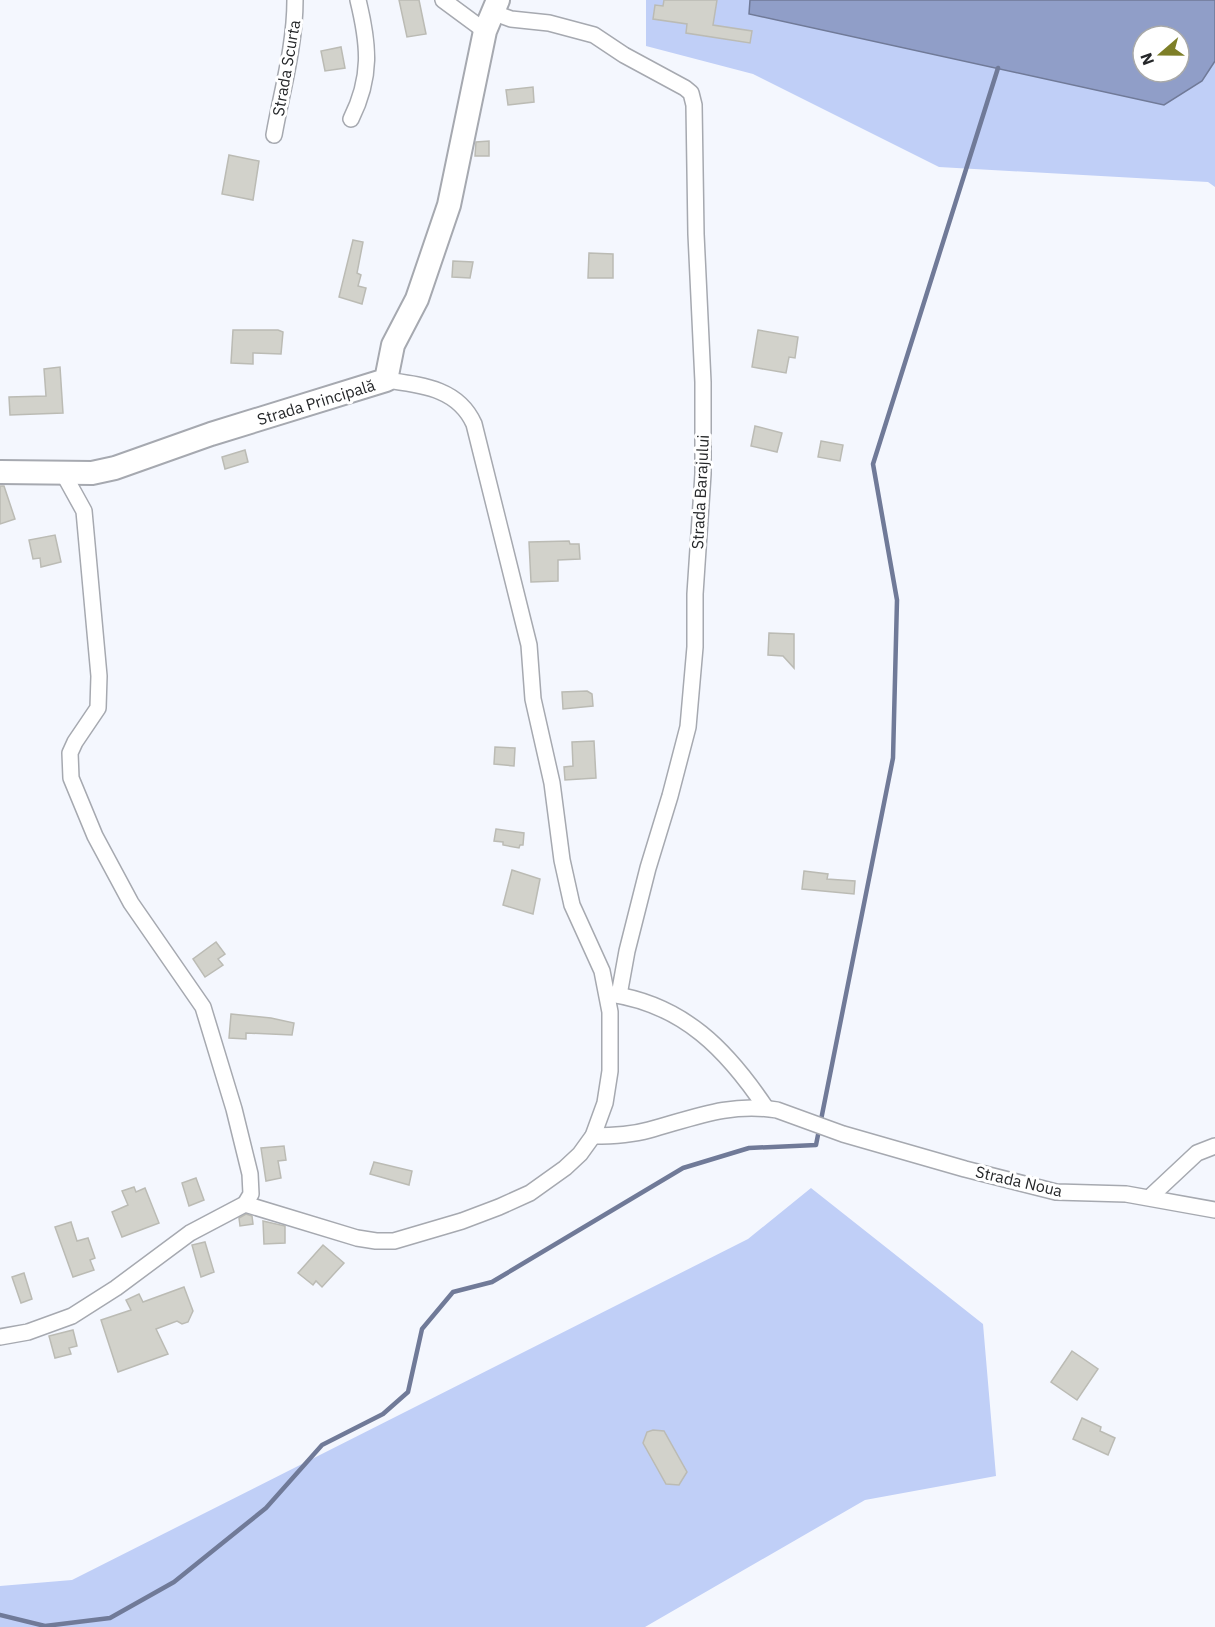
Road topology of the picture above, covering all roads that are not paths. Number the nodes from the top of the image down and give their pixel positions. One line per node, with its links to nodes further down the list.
1 (295, 0): 6 (street, Strada Scurta)
2 (358, 0): 5 (street)
3 (443, 0): 4 (street)
4 (492, 14): 7 (main road, Strada Principală); 10 (street, Strada Barajului)
5 (351, 119)
6 (274, 135)
7 (386, 380): 9 (main road, Strada Principală); 10 (street)
8 (0, 472): 9 (main road, Strada Principală)
9 (63, 473): 15 (street)
10 (612, 994): 11 (street); 12 (street)
11 (772, 1109): 12 (street); 14 (street, Strada Noua)
12 (593, 1136): 15 (street)
13 (1215, 1146): 14 (street)
14 (1149, 1197): 16 (street, Strada Noua)
15 (245, 1204): 17 (street)
16 (1215, 1210)
17 (0, 1337)

